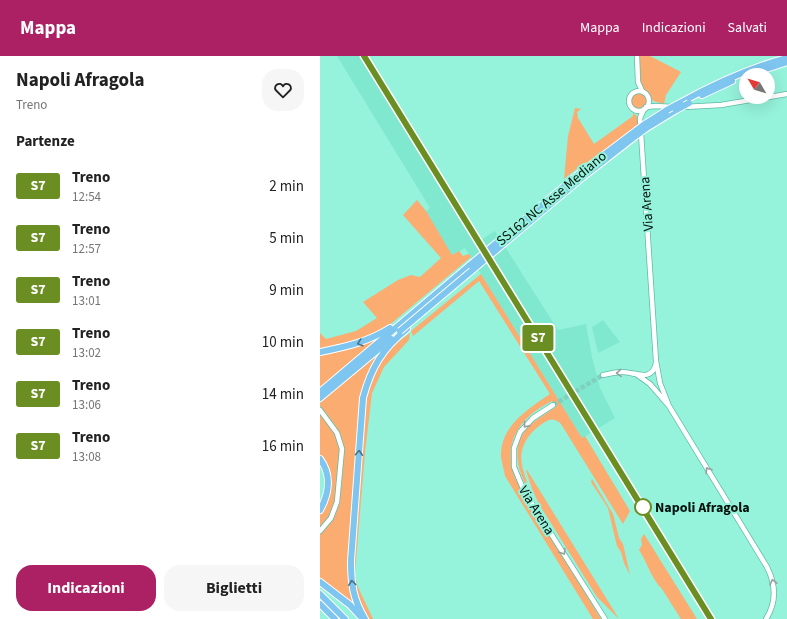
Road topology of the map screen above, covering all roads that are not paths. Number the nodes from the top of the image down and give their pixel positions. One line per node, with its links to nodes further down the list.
1 (637, 56): 6 (street)
2 (787, 58): 15 (highway, SS162 NC Asse Mediano, bridge)
3 (787, 62): 4 (highway, SS162 NC Asse Mediano)
4 (769, 68)
5 (739, 79): 15 (highway, SS162 NC Asse Mediano, bridge)
6 (638, 82): 7 (street); 8 (street)
7 (635, 91): 8 (street); 13 (street)
8 (642, 91): 10 (street)
9 (787, 94): 11 (street)
10 (649, 99): 11 (street); 12 (street)
11 (656, 106): 12 (street)
12 (645, 108): 13 (street); 14 (street, Via Arena)
13 (634, 110): 14 (street)
14 (640, 118): 19 (street, Via Arena)
15 (645, 127): 16 (highway, SS162 NC Asse Mediano, bridge)
16 (581, 175): 17 (highway, SS162 NC Asse Mediano, bridge); 17 (highway, SS162 NC Asse Mediano, bridge)
17 (398, 329): 18 (highway, one-way to 18); 22 (highway, SS162 NC Asse Mediano); 23 (highway, SS162 NC Asse Mediano); 35 (highway, one-way to 17)
18 (320, 352)
19 (656, 361): 20 (street); 25 (street, Via Arena)
20 (636, 374): 21 (street, one-way to 21); 25 (street, Via Arena)
21 (603, 375)
22 (320, 392)
23 (320, 398)
24 (553, 405): 36 (street, Via Arena, one-way to 36)
25 (669, 406): 37 (street, Via Arena, one-way to 25)
26 (320, 410): 29 (street)
27 (320, 459): 28 (highway)
28 (320, 510)
29 (320, 531)
30 (320, 582): 35 (highway)
31 (320, 594): 34 (highway)
32 (320, 604): 33 (highway)
33 (335, 619)
34 (345, 619)
35 (364, 619)
36 (605, 619)
37 (766, 619)

